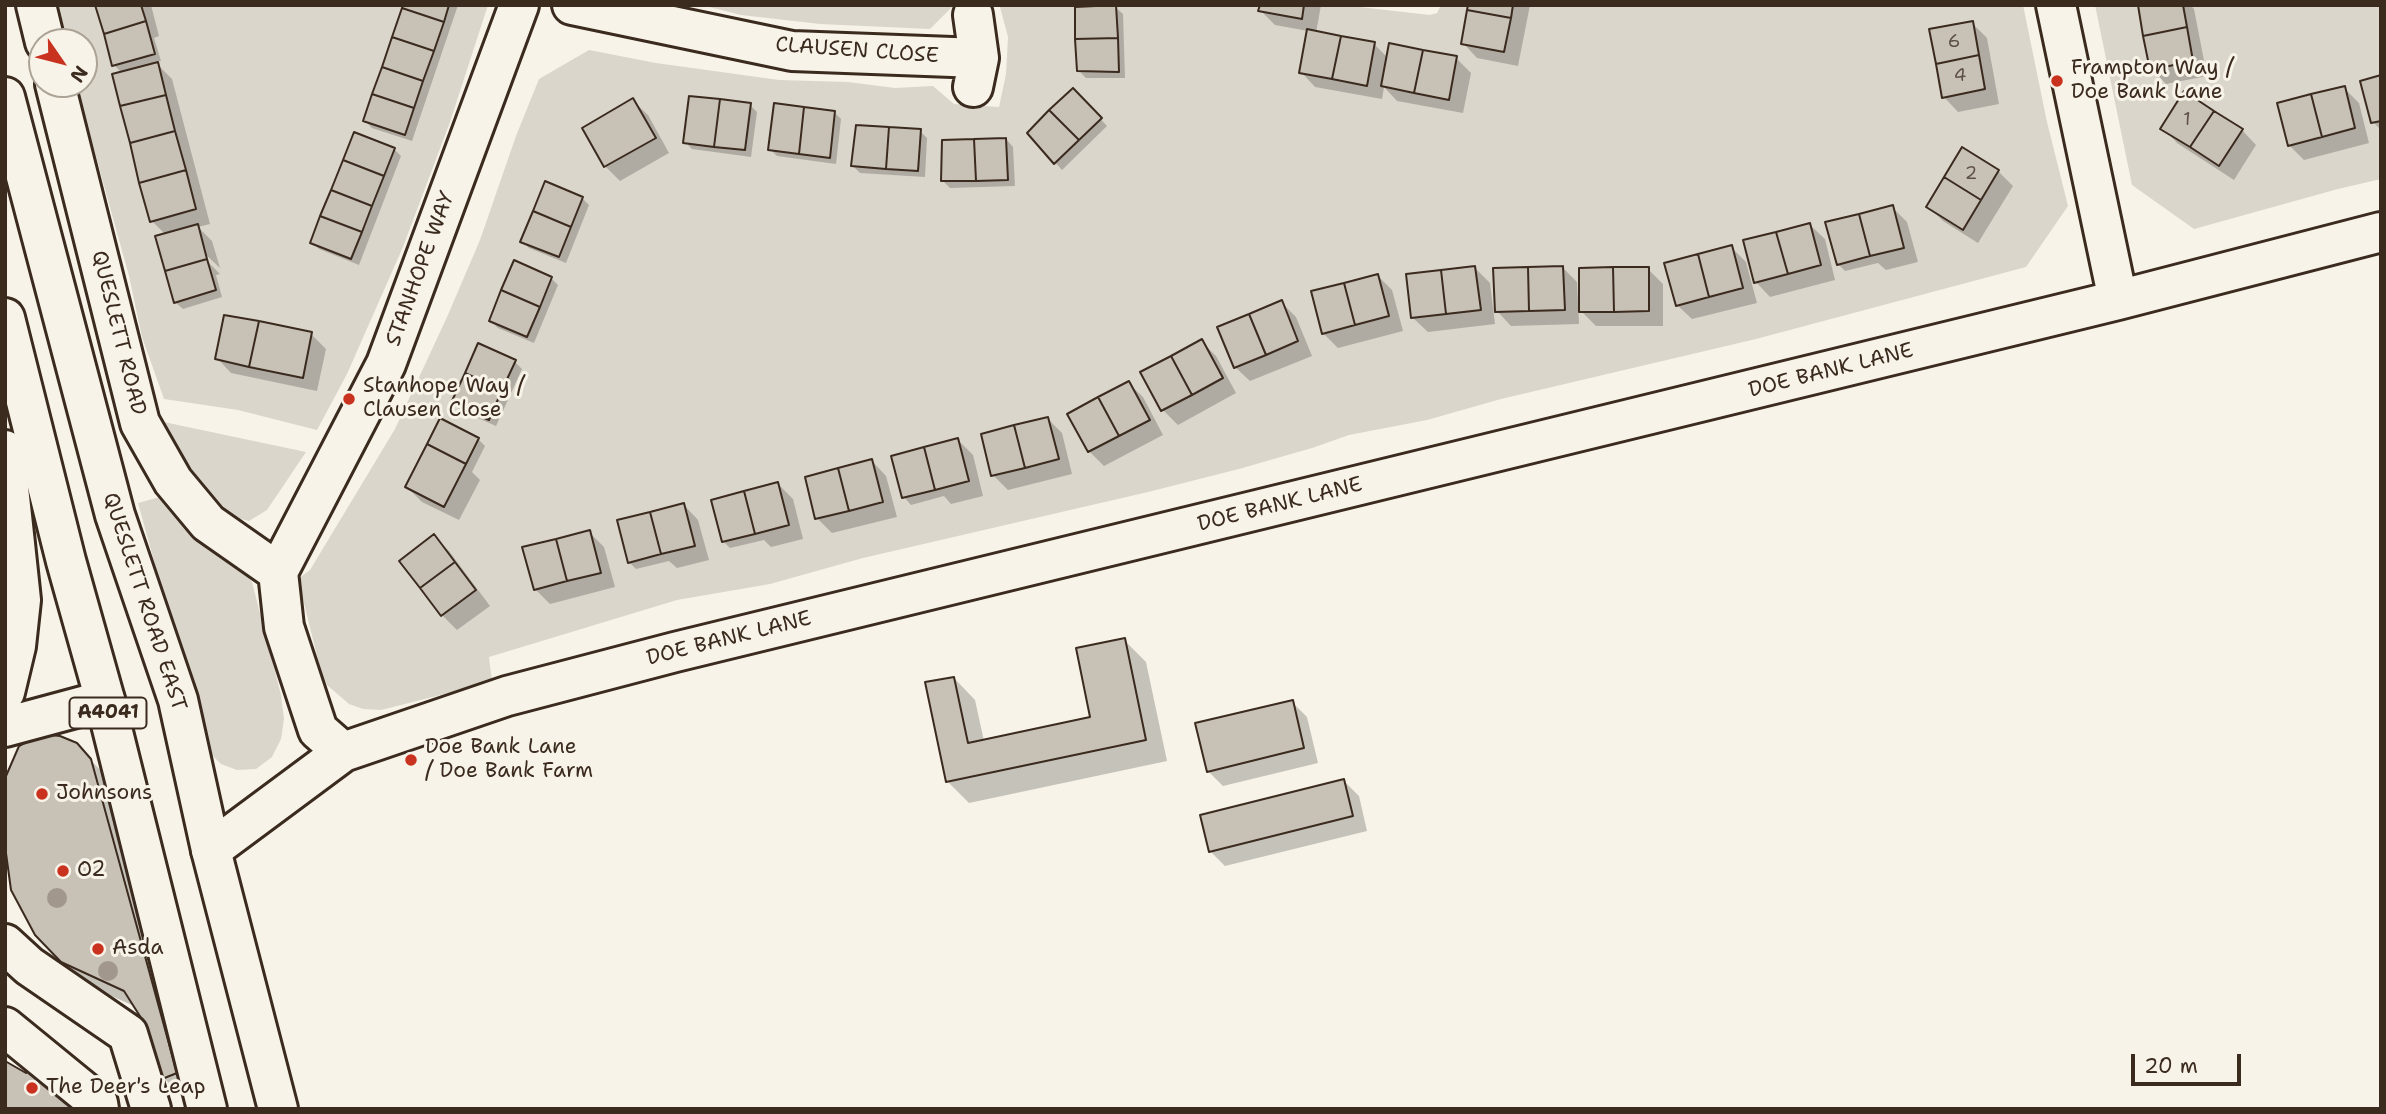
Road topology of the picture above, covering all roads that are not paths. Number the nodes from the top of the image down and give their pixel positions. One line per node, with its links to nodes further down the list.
1 (36, 5): 6 (main road)
2 (519, 5): 13 (main road, STANHOPE WAY)
3 (572, 5): 5 (main road, CLAUSEN CLOSE)
4 (2056, 5): 10 (main road)
5 (973, 15)
6 (42, 28)
7 (5, 97): 18 (main road, QUESLETT ROAD EAST / A4041)
8 (59, 98): 13 (main road, QUESLETT ROAD)
9 (2381, 232): 10 (main road, DOE BANK LANE)
10 (2118, 300): 17 (main road, DOE BANK LANE)
11 (5, 318): 15 (main road, A4041)
12 (5, 450): 14 (main road)
13 (278, 572): 17 (main road)
14 (5, 692)
15 (104, 700): 16 (main road); 23 (main road, A4041)
16 (5, 727)
17 (343, 752): 18 (main road, DOE BANK LANE)
18 (211, 850): 24 (main road, QUESLETT ROAD EAST / A4041)
19 (5, 944): 22 (main road)
20 (5, 1027): 21 (main road)
21 (99, 1109)
22 (151, 1109)
23 (207, 1109)
24 (278, 1109)

